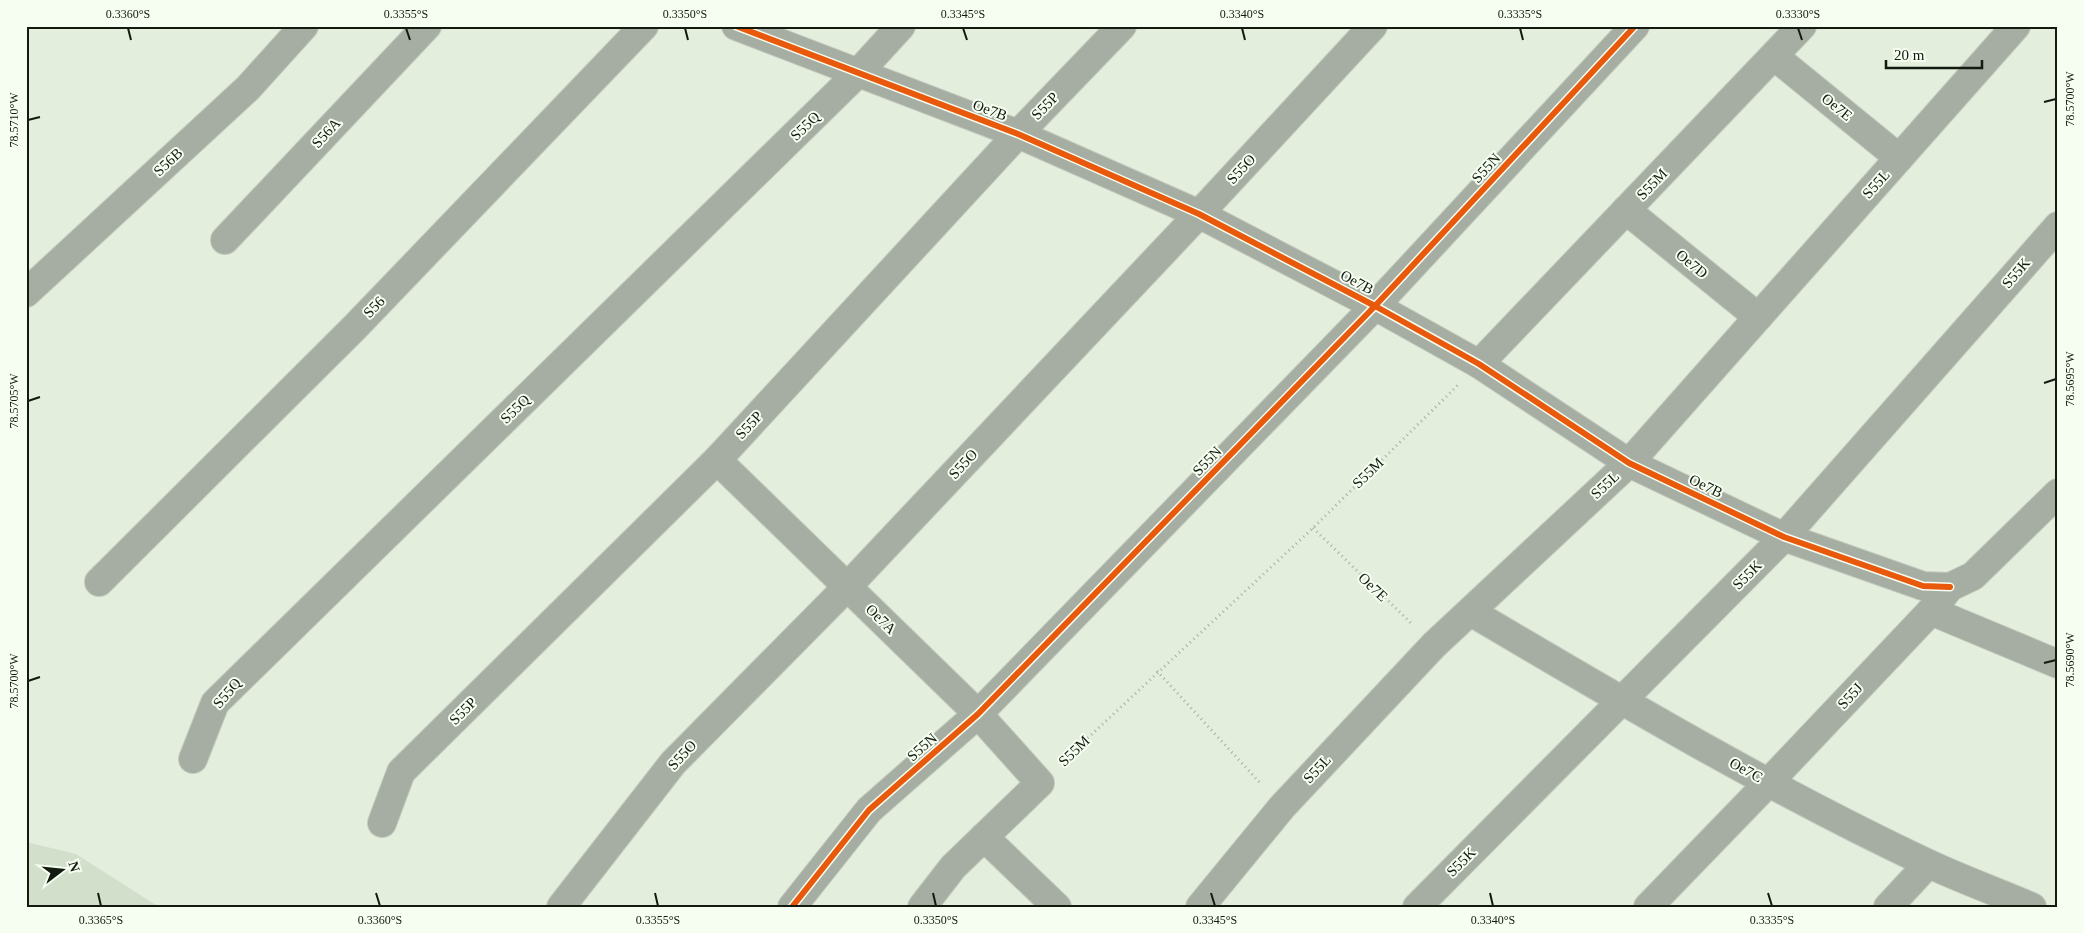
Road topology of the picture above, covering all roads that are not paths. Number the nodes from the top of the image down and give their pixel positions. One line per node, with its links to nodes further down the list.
1 (304, 26): 19 (street, S56B)
2 (426, 26): 18 (street, S56A)
3 (644, 26): 27 (street, S56)
4 (736, 26): 12 (street, Oe7B)
5 (901, 26): 12 (street)
6 (1122, 26): 13 (street, S55P)
7 (1373, 26): 16 (street, S55O)
8 (1635, 26): 20 (street, S55N)
9 (1802, 26): 11 (street, S55M)
10 (2016, 26): 14 (street, S55L)
11 (1774, 56): 14 (street, Oe7E); 15 (street, S55M)
12 (858, 73): 13 (street, Oe7B); 35 (street, S55Q)
13 (1018, 134): 16 (street, Oe7B); 23 (street, S55P)
14 (1899, 158): 21 (street, S55L)
15 (1626, 210): 21 (street, Oe7D); 22 (street, S55M)
16 (1199, 214): 20 (street, Oe7B); 28 (street, S55O)
17 (2058, 226): 26 (street, S55K)
18 (226, 240)
19 (26, 293)
20 (1375, 306): 22 (street, Oe7B); 34 (street, S55N)
21 (1758, 317): 24 (street, S55L)
22 (1479, 364): 24 (street, Oe7B)
23 (717, 460): 28 (street, Oe7A); 37 (street, S55P)
24 (1629, 463): 26 (street, Oe7B); 31 (street, S55L)
25 (2058, 493): 29 (street, S55J)
26 (1784, 537): 29 (street, Oe7B); 33 (street, S55K)
27 (98, 582)
28 (847, 586): 34 (street, Oe7A); 41 (street, S55O)
29 (1950, 587): 30 (street, S55J)
30 (1931, 611): 32 (street); 36 (street, S55J)
31 (1470, 612): 33 (street, Oe7C); 45 (street, S55L)
32 (2058, 664)
33 (1622, 701): 36 (street, Oe7C); 46 (street, S55K)
34 (978, 714): 38 (street, Oe7A); 42 (street, S55N)
35 (193, 759)
36 (1768, 783): 39 (street, Oe7C); 47 (street, S55J)
37 (382, 823)
38 (984, 837): 43 (street); 44 (street)
39 (1928, 864): 40 (street, Oe7C); 48 (street)
40 (1971, 894): 49 (street, Oe7C)
41 (561, 907)
42 (792, 907)
43 (922, 907)
44 (1057, 907)
45 (1200, 907)
46 (1416, 907)
47 (1648, 907)
48 (1888, 907)
49 (2032, 907)

